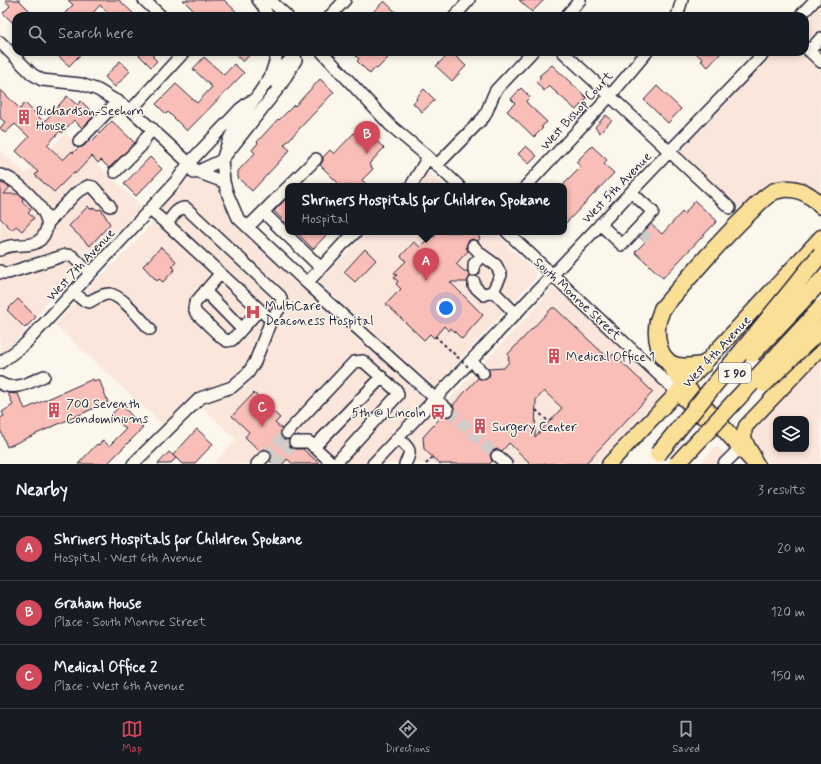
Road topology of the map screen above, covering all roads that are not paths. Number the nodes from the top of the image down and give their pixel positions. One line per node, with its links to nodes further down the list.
1 (144, 0): 9 (street)
2 (258, 0): 10 (street)
3 (270, 0): 11 (street)
4 (345, 0): 12 (street)
5 (469, 0): 13 (street)
6 (580, 0): 14 (street)
7 (682, 0): 15 (street)
8 (815, 0): 16 (street)
9 (157, 12)
10 (266, 12)
11 (283, 12)
12 (334, 12)
13 (458, 12)
14 (570, 12)
15 (678, 12)
16 (804, 12)
17 (821, 38): 19 (street)
18 (0, 42): 21 (street)
19 (809, 47)
20 (809, 51): 32 (street)
21 (12, 54)
22 (14, 56): 35 (street)
23 (180, 56): 36 (street)
24 (276, 56): 33 (street, West 7th Avenue)
25 (293, 56): 33 (street, West 7th Avenue)
26 (299, 56): 42 (street, West 7th Avenue)
27 (326, 56): 40 (street)
28 (528, 56): 44 (street)
29 (568, 56): 34 (street)
30 (644, 56): 34 (street, West Bishop Court)
31 (761, 56): 39 (street, West 5th Avenue)
32 (821, 62)
33 (258, 96): 42 (street, West 7th Avenue); 43 (street, West 7th Avenue)
34 (610, 96): 39 (street); 53 (street, West Bishop Court)
35 (118, 101): 36 (street); 38 (street)
36 (132, 110): 37 (street)
37 (153, 129): 43 (street); 45 (street)
38 (79, 141)
39 (669, 152): 55 (street, West 5th Avenue); 58 (street)
40 (428, 157): 44 (street); 51 (street)
41 (316, 159): 50 (street)
42 (222, 160): 46 (street, West 7th Avenue); 49 (street, West 7th Avenue)
43 (189, 163): 46 (street); 48 (street, West 7th Avenue)
44 (437, 166): 52 (street)
45 (115, 172)
46 (198, 172): 48 (street, West 7th Avenue); 49 (street)
47 (0, 175): 62 (street)
48 (177, 180): 59 (street, West 7th Avenue)
49 (224, 182): 66 (street, West 7th Avenue)
50 (291, 183)
51 (413, 183)
52 (456, 183)
53 (529, 183)
54 (285, 189): 60 (street)
55 (631, 192): 61 (street); 64 (street, West 5th Avenue)
56 (110, 206): 62 (street)
57 (821, 206): 96 (highway)
58 (730, 208)
59 (150, 210): 63 (street); 80 (street, West 7th Avenue)
60 (263, 212): 66 (street); 67 (street)
61 (653, 212): 65 (street); 73 (street)
62 (48, 223): 75 (street)
63 (167, 224): 81 (street); 91 (street)
64 (600, 224): 73 (street); 82 (street, West 5th Avenue)
65 (653, 226)
66 (248, 228): 84 (street, West 7th Avenue)
67 (285, 233)
68 (287, 235): 78 (street)
69 (353, 235): 78 (street)
70 (510, 235): 82 (street, South Monroe Street)
71 (821, 237): 99 (main road, West 4th Avenue)
72 (641, 238): 73 (street)
73 (628, 239)
74 (472, 246): 77 (street)
75 (0, 250)
76 (821, 254): 113 (highway, bridge)
77 (482, 255): 86 (street); 86 (street)
78 (321, 268): 84 (street)
79 (0, 271): 80 (street)
80 (90, 273): 87 (street, West 7th Avenue)
81 (220, 274): 85 (street); 89 (street)
82 (553, 274): 90 (street, West 5th Avenue); 104 (street, South Monroe Street)
83 (821, 281): 113 (highway, I 90, bridge)
84 (307, 283): 105 (street, West 7th Avenue)
85 (205, 291): 93 (street); 93 (street)
86 (492, 291): 90 (street)
87 (73, 292): 92 (street); 98 (street, West 7th Avenue)
88 (821, 308): 120 (highway, I 90, bridge)
89 (259, 310): 91 (street); 93 (street)
90 (516, 314): 97 (street, West 5th Avenue)
91 (270, 320): 114 (street)
92 (150, 329)
93 (242, 329)
94 (821, 329): 121 (highway, bridge)
95 (821, 347): 123 (main road)
96 (662, 354): 99 (highway); 104 (highway)
97 (471, 361): 100 (street); 105 (street, West 5th Avenue)
98 (0, 363)
99 (703, 365): 104 (main road, West 4th Avenue)
100 (481, 375)
101 (44, 376): 103 (street)
102 (382, 377): 107 (street); 110 (street); 115 (street)
103 (0, 383)
104 (681, 389): 111 (main road, South Monroe Street); 119 (main road, West 4th Avenue); 123 (highway)
105 (435, 399): 106 (street, West 7th Avenue); 108 (street, West 5th Avenue)
106 (448, 410)
107 (287, 433)
108 (398, 438): 116 (street, West 5th Avenue); 117 (street)
109 (295, 442): 110 (street)
110 (314, 447): 115 (street)
111 (738, 450): 122 (street); 123 (main road, South Monroe Street)
112 (497, 456): 118 (street)
113 (653, 459)
114 (133, 464)
115 (334, 464)
116 (373, 464)
117 (405, 464)
118 (506, 464)
119 (609, 464)
120 (677, 464)
121 (681, 464)
122 (724, 464)
123 (756, 464)

